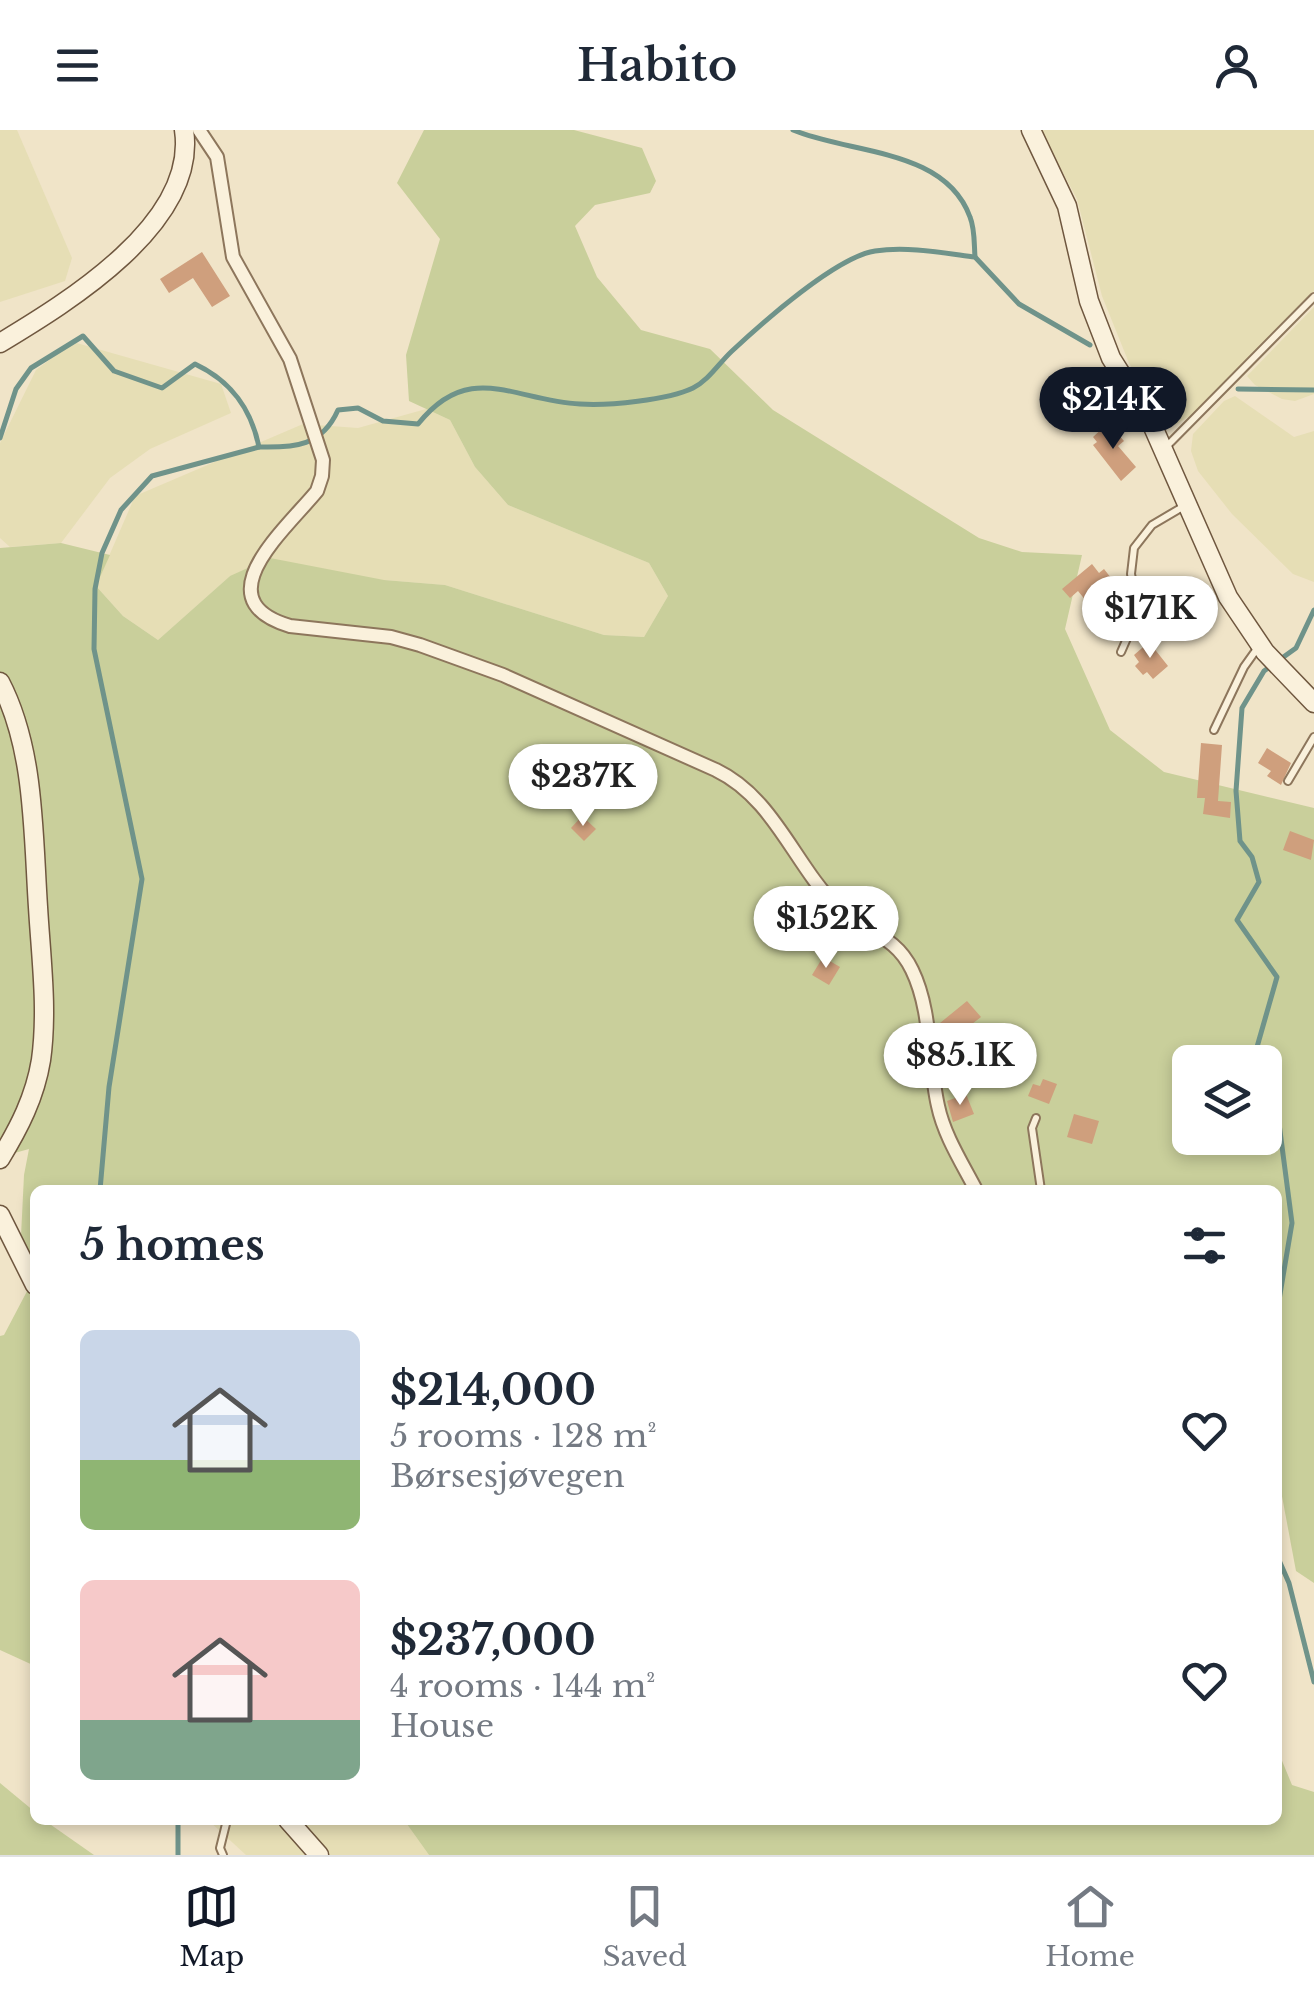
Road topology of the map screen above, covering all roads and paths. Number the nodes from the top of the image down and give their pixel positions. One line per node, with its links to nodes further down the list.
1 (184, 130): 5 (main road)
2 (199, 130): 17 (street)
3 (1031, 130): 6 (main road)
4 (1314, 297): 6 (lane)
5 (0, 344)
6 (1164, 449): 7 (main road)
7 (1187, 504): 8 (lane); 9 (main road)
8 (1121, 652)
9 (1271, 658): 11 (main road); 12 (lane)
10 (0, 682): 16 (main road)
11 (1314, 703)
12 (1214, 730)
13 (1314, 738): 14 (lane)
14 (1288, 781)
15 (1036, 1118): 18 (lane)
16 (0, 1159)
17 (974, 1185)
18 (1041, 1185)
19 (0, 1215): 20 (main road)
20 (30, 1276)
21 (225, 1825): 23 (lane)
22 (292, 1825): 24 (main road)
23 (222, 1855)
24 (319, 1855)

